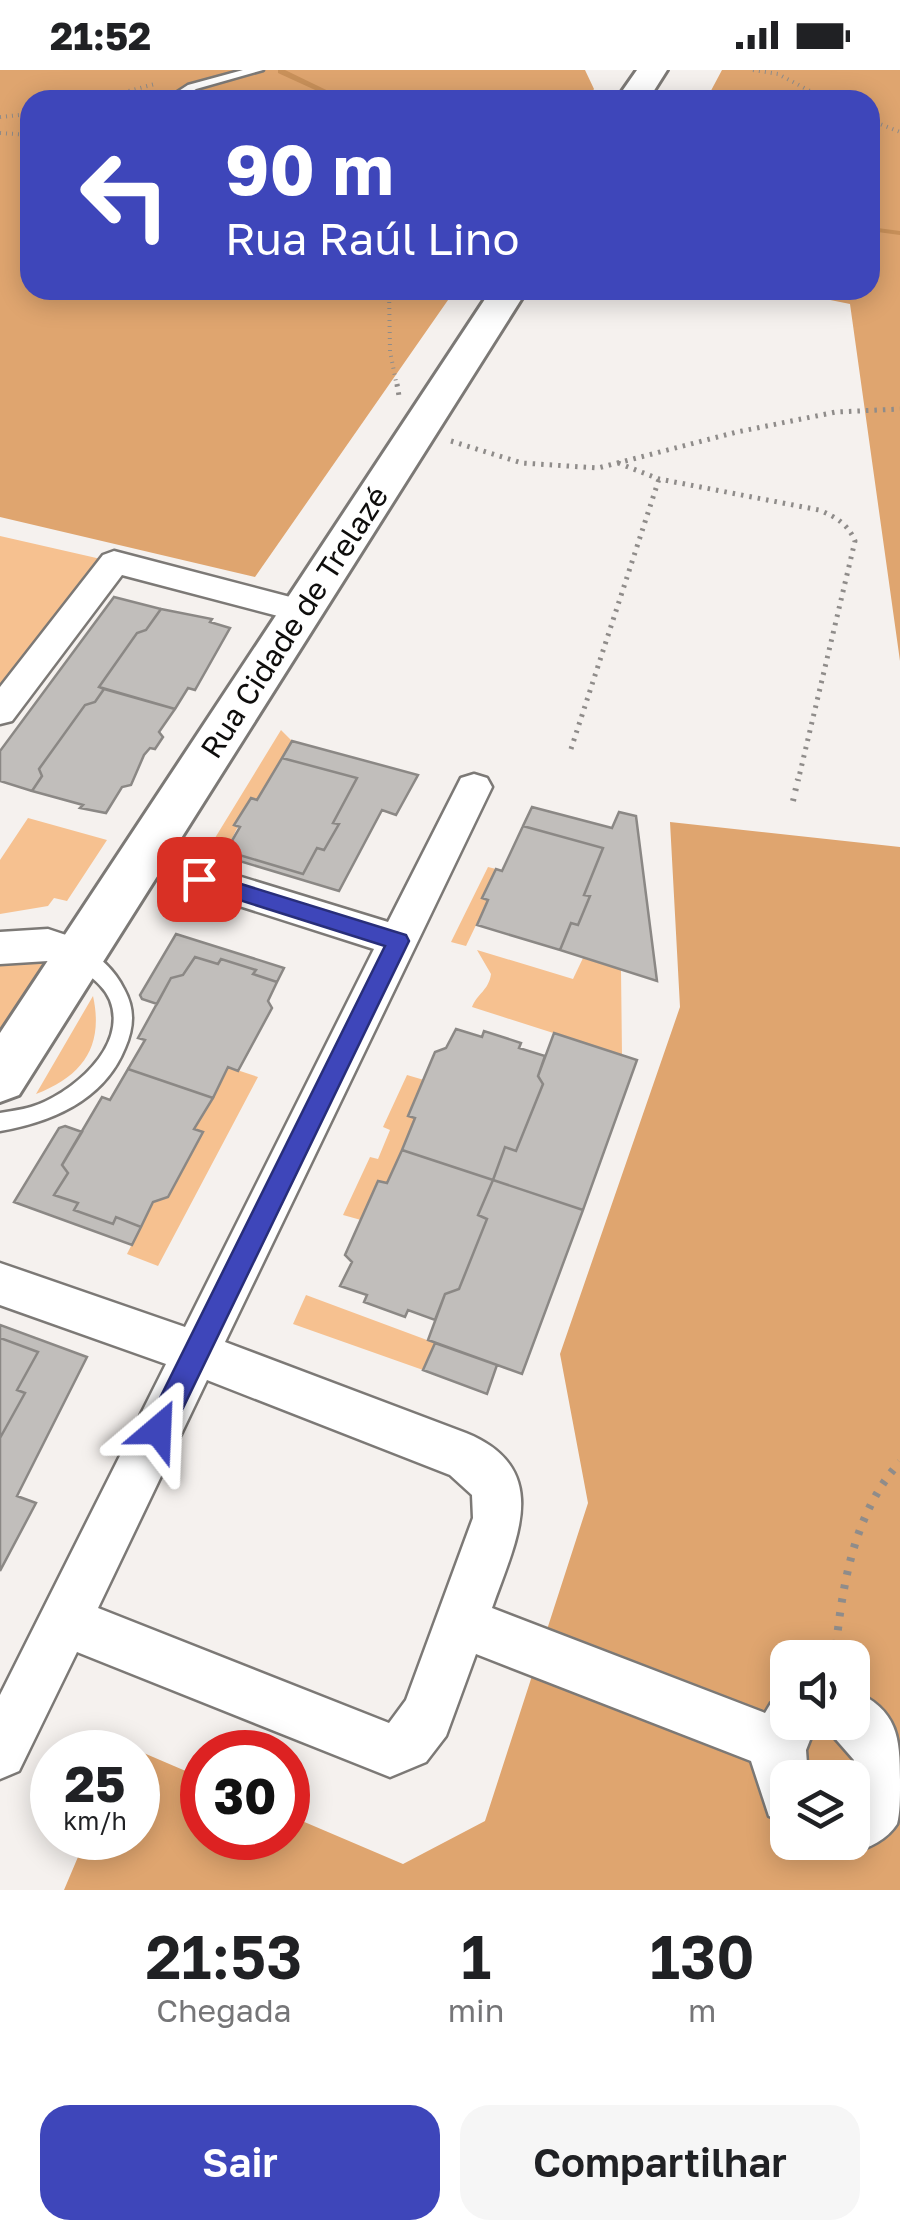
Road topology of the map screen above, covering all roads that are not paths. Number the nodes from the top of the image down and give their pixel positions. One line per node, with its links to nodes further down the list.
1 (256, 70): 2 (lane)
2 (189, 90)
3 (503, 300): 4 (street, Rua Cidade de Trelazé)
4 (301, 611): 5 (street); 10 (street, Rua Cidade de Trelazé)
5 (0, 712)
6 (474, 787): 8 (street)
7 (199, 879): 8 (street)
8 (398, 941): 14 (street)
9 (0, 948): 10 (street)
10 (79, 955): 11 (street, Rua Cidade de Trelazé); 12 (lane)
11 (0, 1079)
12 (0, 1122)
13 (0, 1284): 14 (street)
14 (196, 1353): 15 (street); 16 (street)
15 (65, 1621): 16 (street); 18 (street)
16 (460, 1622): 19 (street)
17 (870, 1735): 20 (street)
18 (0, 1752)
19 (786, 1755)
20 (870, 1817)

